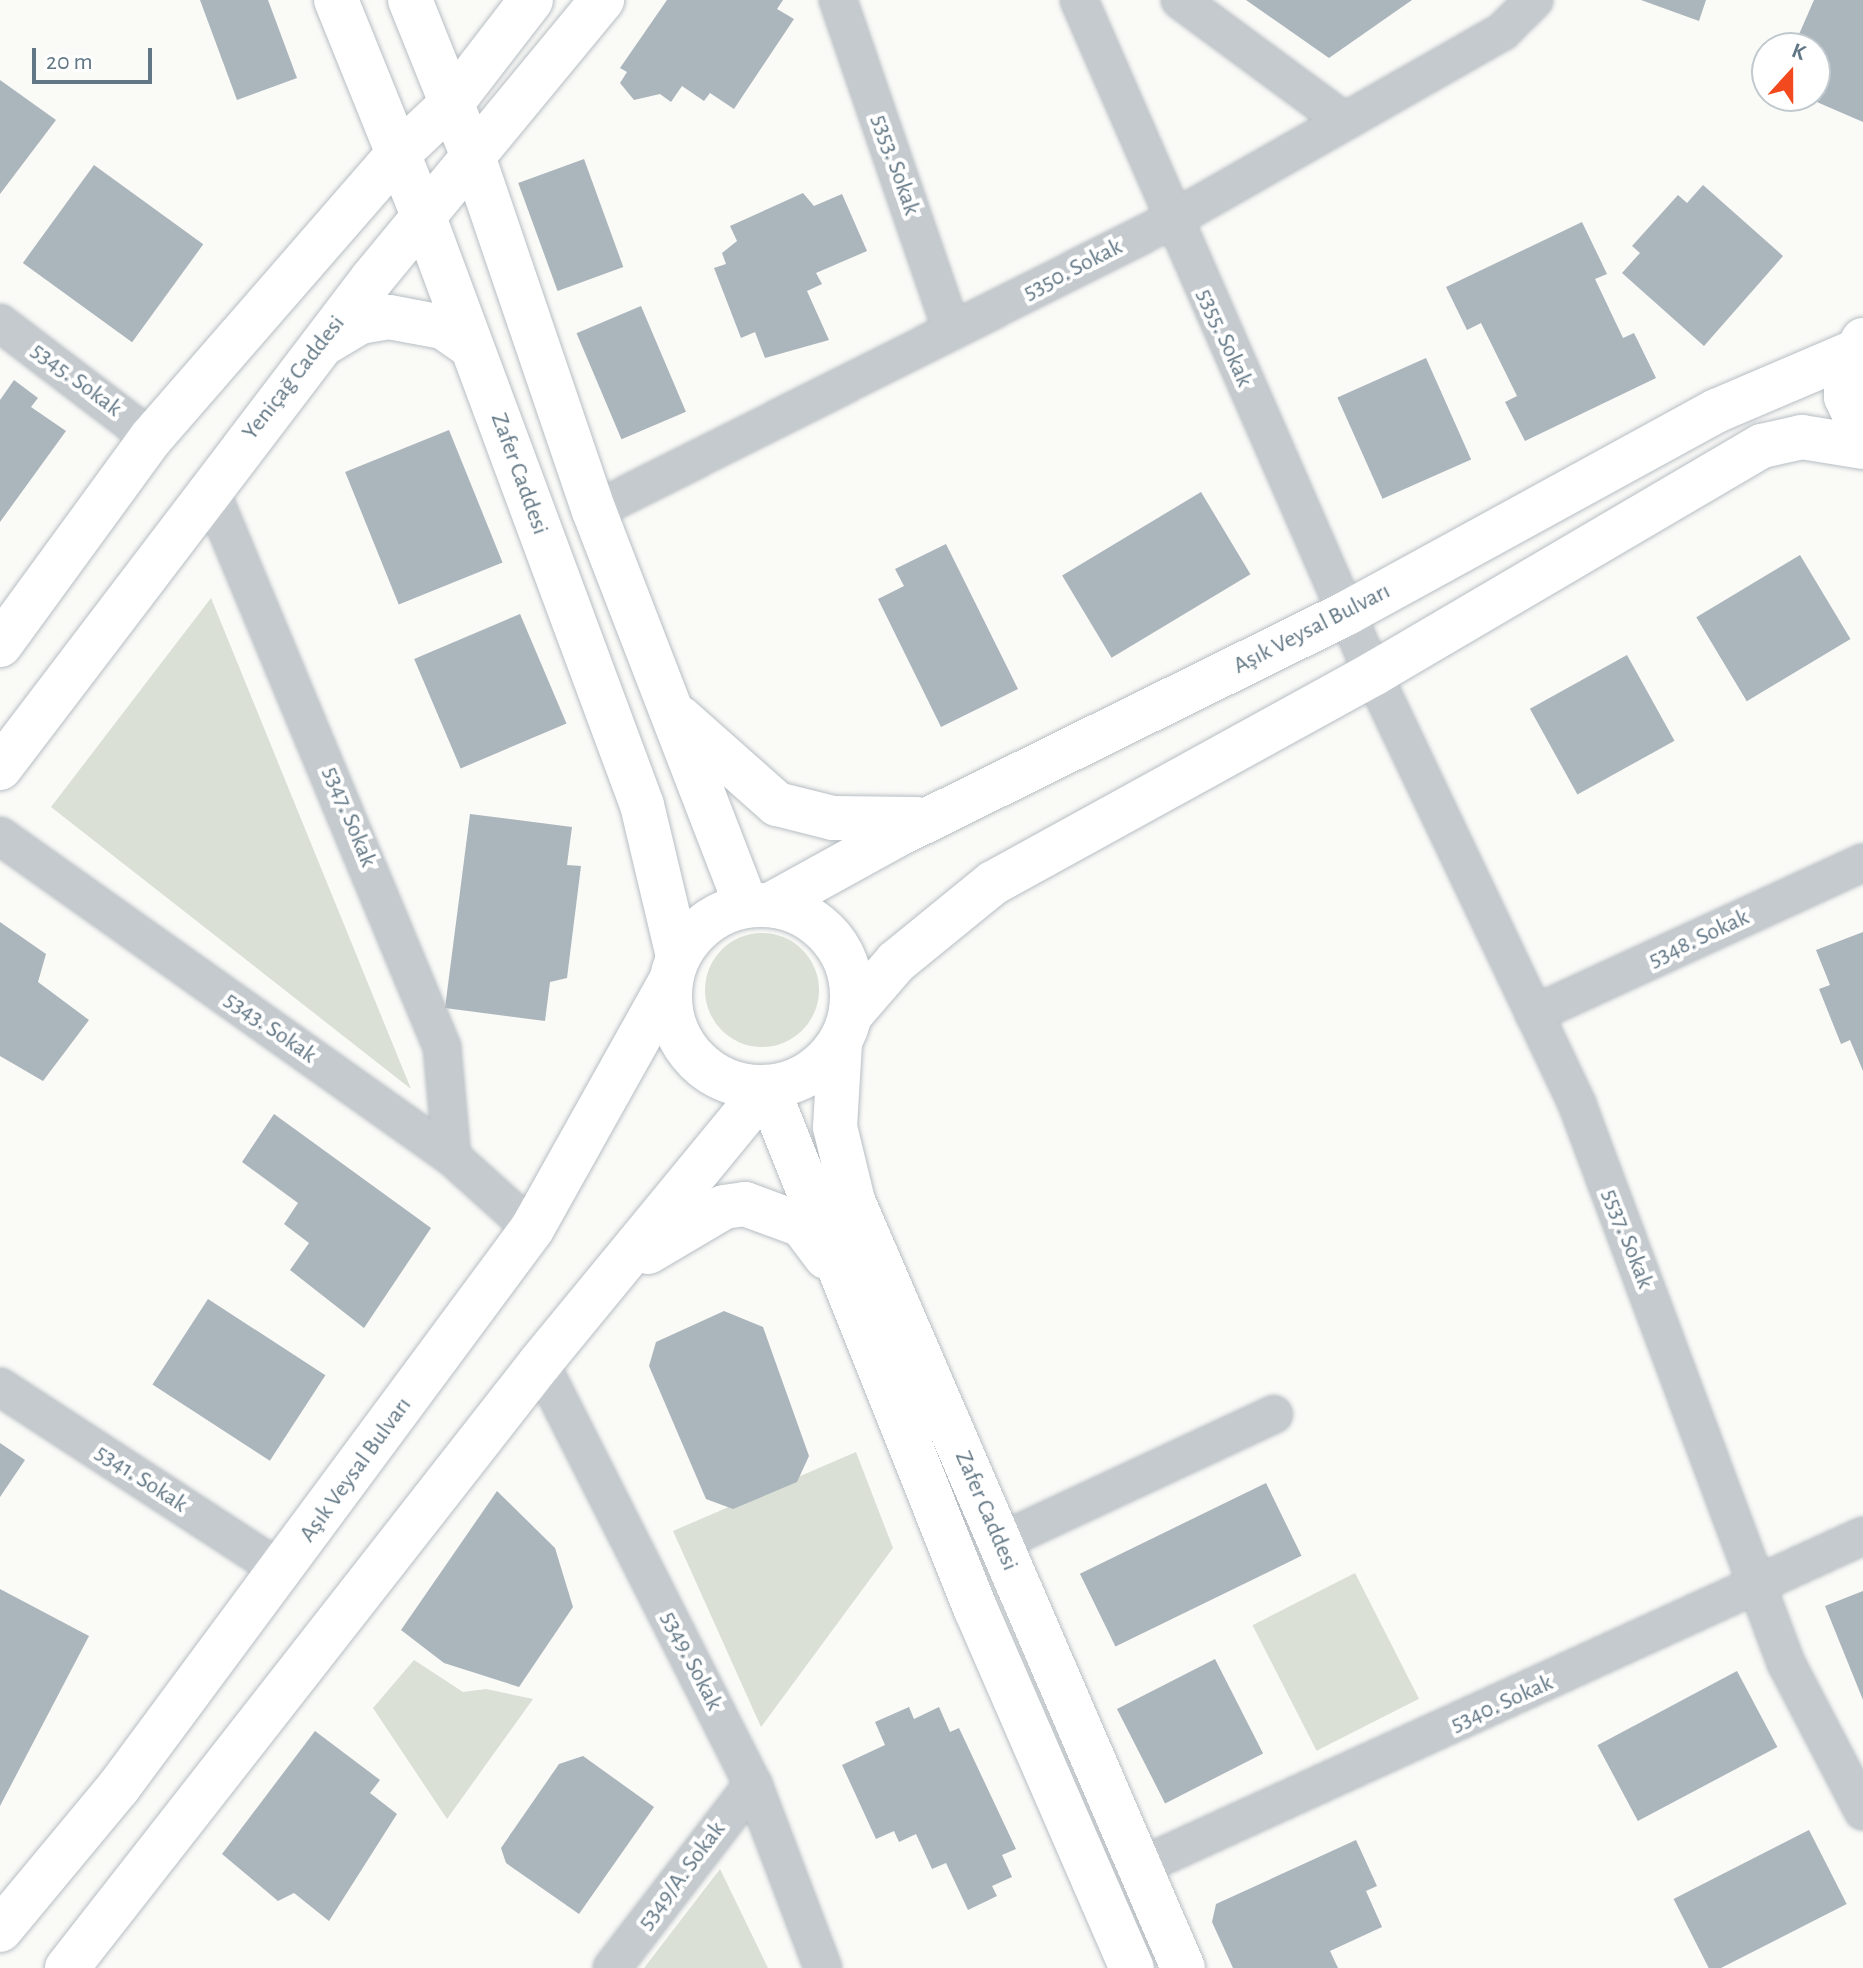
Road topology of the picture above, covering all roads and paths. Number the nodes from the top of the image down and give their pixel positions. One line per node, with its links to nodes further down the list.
1 (336, 0): 11 (main road, Zafer Caddesi)
2 (410, 0): 9 (main road)
3 (531, 0): 9 (main road)
4 (602, 0): 12 (main road, Yeniçağ Caddesi)
5 (838, 0): 16 (street, 5353. Sokak)
6 (1079, 0): 14 (street, 5355. Sokak)
7 (1180, 0): 10 (street)
8 (1534, 0): 10 (street, 5350. Sokak)
9 (451, 104): 11 (main road); 12 (main road)
10 (1344, 121): 14 (street, 5350. Sokak)
11 (397, 155): 13 (main road, Zafer Caddesi); 21 (main road)
12 (474, 159): 13 (main road, Yeniçağ Caddesi); 24 (main road)
13 (425, 220): 17 (main road, Yeniçağ Caddesi); 19 (main road, Zafer Caddesi)
14 (1172, 220): 16 (street, 5350. Sokak); 25 (street, 5355. Sokak)
15 (0, 323): 21 (street, 5345. Sokak)
16 (952, 331): 24 (street, 5350. Sokak)
17 (320, 346): 19 (main road); 23 (main road, Yeniçağ Caddesi)
18 (1858, 346): 20 (main road); 25 (main road, Aşık Veysal Bulvarı)
19 (472, 347): 34 (main road, Zafer Caddesi)
20 (1863, 433)
21 (151, 438): 26 (main road)
22 (1863, 447): 27 (main road)
23 (209, 487): 29 (main road, Yeniçağ Caddesi); 38 (street, 5347. Sokak)
24 (594, 511): 28 (main road)
25 (1347, 613): 27 (street, 5355. Sokak); 30 (main road, Aşık Veysal Bulvarı)
26 (0, 645)
27 (1373, 674): 35 (street, 5537. Sokak); 36 (main road)
28 (670, 709): 30 (main road); 33 (main road)
29 (0, 768)
30 (931, 818): 33 (main road, Aşık Veysal Bulvarı)
31 (0, 836): 38 (street, 5343. Sokak)
32 (1863, 863): 35 (street, 5348. Sokak)
33 (758, 905): 34 (main road); 36 (main road)
34 (674, 969): 37 (main road); 39 (main road, Aşık Veysal Bulvarı)
35 (1534, 1014): 48 (street, 5537. Sokak)
36 (846, 1029): 37 (main road); 46 (main road, Zafer Caddesi)
37 (767, 1087): 40 (main road); 41 (main road)
38 (452, 1157): 39 (street, 5343. Sokak)
39 (532, 1229): 47 (main road, Aşık Veysal Bulvarı)
40 (610, 1279): 41 (main road); 42 (main road)
41 (846, 1284): 56 (main road)
42 (540, 1363): 49 (street, 5349. Sokak); 53 (main road)
43 (1, 1390): 47 (street, 5341. Sokak)
44 (1274, 1414): 46 (street)
45 (1863, 1536): 48 (street, 5340. Sokak)
46 (1000, 1542): 51 (main road, Zafer Caddesi)
47 (282, 1571): 52 (main road, Aşık Veysal Bulvarı)
48 (1758, 1589): 50 (street, 5537. Sokak); 51 (street, 5340. Sokak)
49 (753, 1784): 54 (street, 5349/A. Sokak); 55 (street, 5349. Sokak)
50 (1863, 1811)
51 (1139, 1867): 57 (main road, Zafer Caddesi)
52 (0, 1930)
53 (67, 1968)
54 (612, 1968)
55 (823, 1968)
56 (1132, 1968)
57 (1183, 1968)

